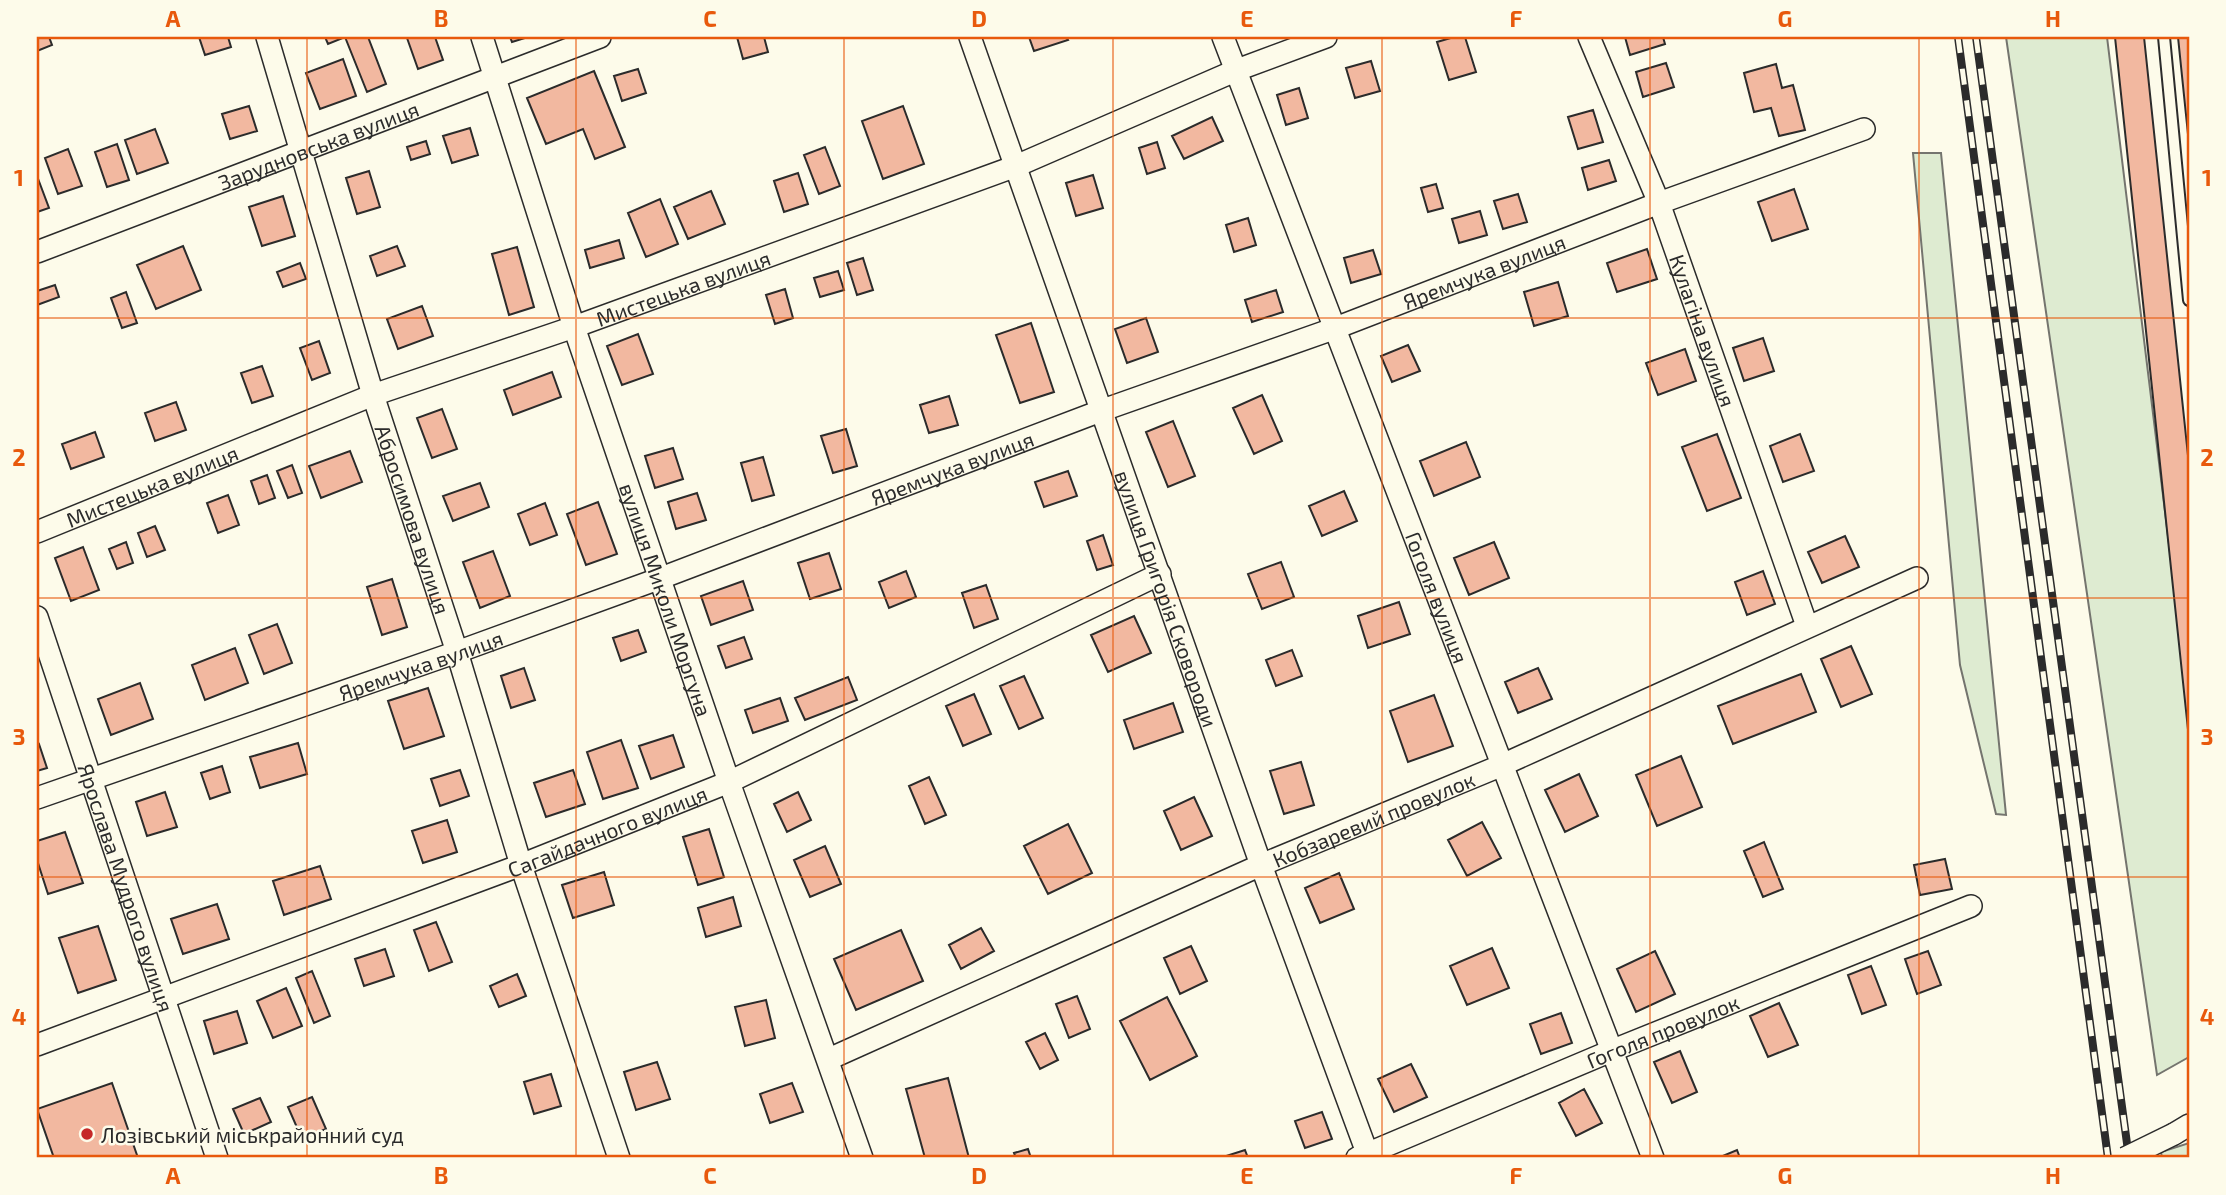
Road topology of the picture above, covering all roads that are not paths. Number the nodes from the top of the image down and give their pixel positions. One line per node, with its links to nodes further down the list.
1 (267, 37): 12 (street, Абросимова вулиця)
2 (482, 37): 10 (street, вулиця Миколи Моргуна)
3 (600, 37): 10 (street, Зарудновська вулиця)
4 (970, 37): 13 (street, вулиця Григорія Сковороди)
5 (1223, 37): 9 (street, Гоголя вулиця)
6 (1326, 37): 9 (street, Мистецька вулиця)
7 (1589, 37): 14 (street, Кулагіна вулиця)
8 (2164, 37): 16 (lane)
9 (1237, 71): 13 (street, Мистецька вулиця); 18 (street, Гоголя вулиця)
10 (495, 76): 12 (street, Зарудновська вулиця); 17 (street, вулиця Миколи Моргуна)
11 (1864, 129): 14 (street, Яремчука вулиця)
12 (301, 151): 15 (street, Зарудновська вулиця); 19 (street, Абросимова вулиця)
13 (1016, 166): 17 (street, Мистецька вулиця); 20 (street, вулиця Григорія Сковороди)
14 (1659, 203): 18 (street, Яремчука вулиця); 26 (street, Кулагіна вулиця)
15 (37, 252)
16 (2189, 300)
17 (574, 327): 19 (street, Мистецька вулиця); 23 (street, вулиця Миколи Моргуна)
18 (1333, 328): 20 (street, Яремчука вулиця); 28 (street, Гоголя вулиця)
19 (373, 395): 21 (street, Мистецька вулиця); 27 (street, Абросимова вулиця)
20 (1103, 410): 22 (street, вулиця Григорія Сковороди); 23 (street, Яремчука вулиця)
21 (37, 532)
22 (1160, 574): 30 (street, Сагайдачного вулиця); 33 (street, вулиця Григорія Сковороди)
23 (661, 578): 27 (street, Яремчука вулиця); 30 (street, вулиця Миколи Моргуна)
24 (1917, 578): 26 (street, Кобзаревий провулок)
25 (37, 617): 29 (street, Ярослава Мудрого вулиця)
26 (1807, 626): 28 (street, Кобзаревий провулок)
27 (457, 652): 29 (street, Яремчука вулиця); 32 (street, Абросимова вулиця)
28 (1500, 766): 33 (street, Кобзаревий провулок); 37 (street, Гоголя вулиця)
29 (90, 778): 31 (street, Яремчука вулиця); 35 (street, Ярослава Мудрого вулиця)
30 (729, 782): 32 (street, Сагайдачного вулиця); 38 (street, вулиця Миколи Моргуна)
31 (37, 798)
32 (521, 865): 35 (street, Сагайдачного вулиця); 42 (street, Абросимова вулиця)
33 (1261, 865): 38 (street, Кобзаревий провулок); 40 (street, вулиця Григорія Сковороди)
34 (1971, 906): 37 (street, Гоголя провулок)
35 (164, 999): 36 (street, Сагайдачного вулиця); 41 (street, Ярослава Мудрого вулиця)
36 (37, 1045)
37 (1611, 1051): 40 (street, Гоголя провулок); 44 (street, Гоголя вулиця)
38 (829, 1059): 43 (street, вулиця Миколи Моргуна)
39 (2181, 1130): 45 (street, bridge)
40 (1364, 1157)
41 (216, 1158)
42 (619, 1158)
43 (862, 1158)
44 (1653, 1158)
45 (2124, 1158)

